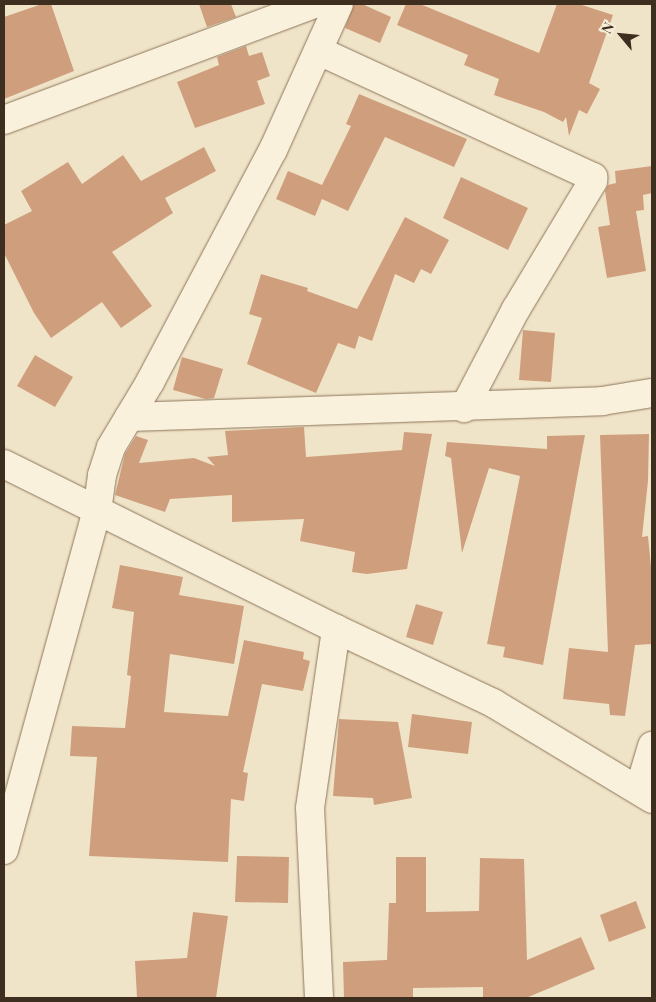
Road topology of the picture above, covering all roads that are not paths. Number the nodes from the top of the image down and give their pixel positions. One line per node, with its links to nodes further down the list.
1 (314, 4): 4 (street)
2 (339, 4): 3 (street)
3 (319, 51): 6 (street); 7 (street)
4 (4, 120)
5 (652, 393): 6 (street)
6 (464, 408): 7 (street)
7 (129, 417): 9 (street)
8 (4, 464): 9 (street)
9 (96, 511): 10 (street); 13 (street)
10 (336, 629): 12 (street); 14 (street)
11 (652, 746): 12 (street)
12 (646, 794)
13 (4, 850)
14 (319, 998)

